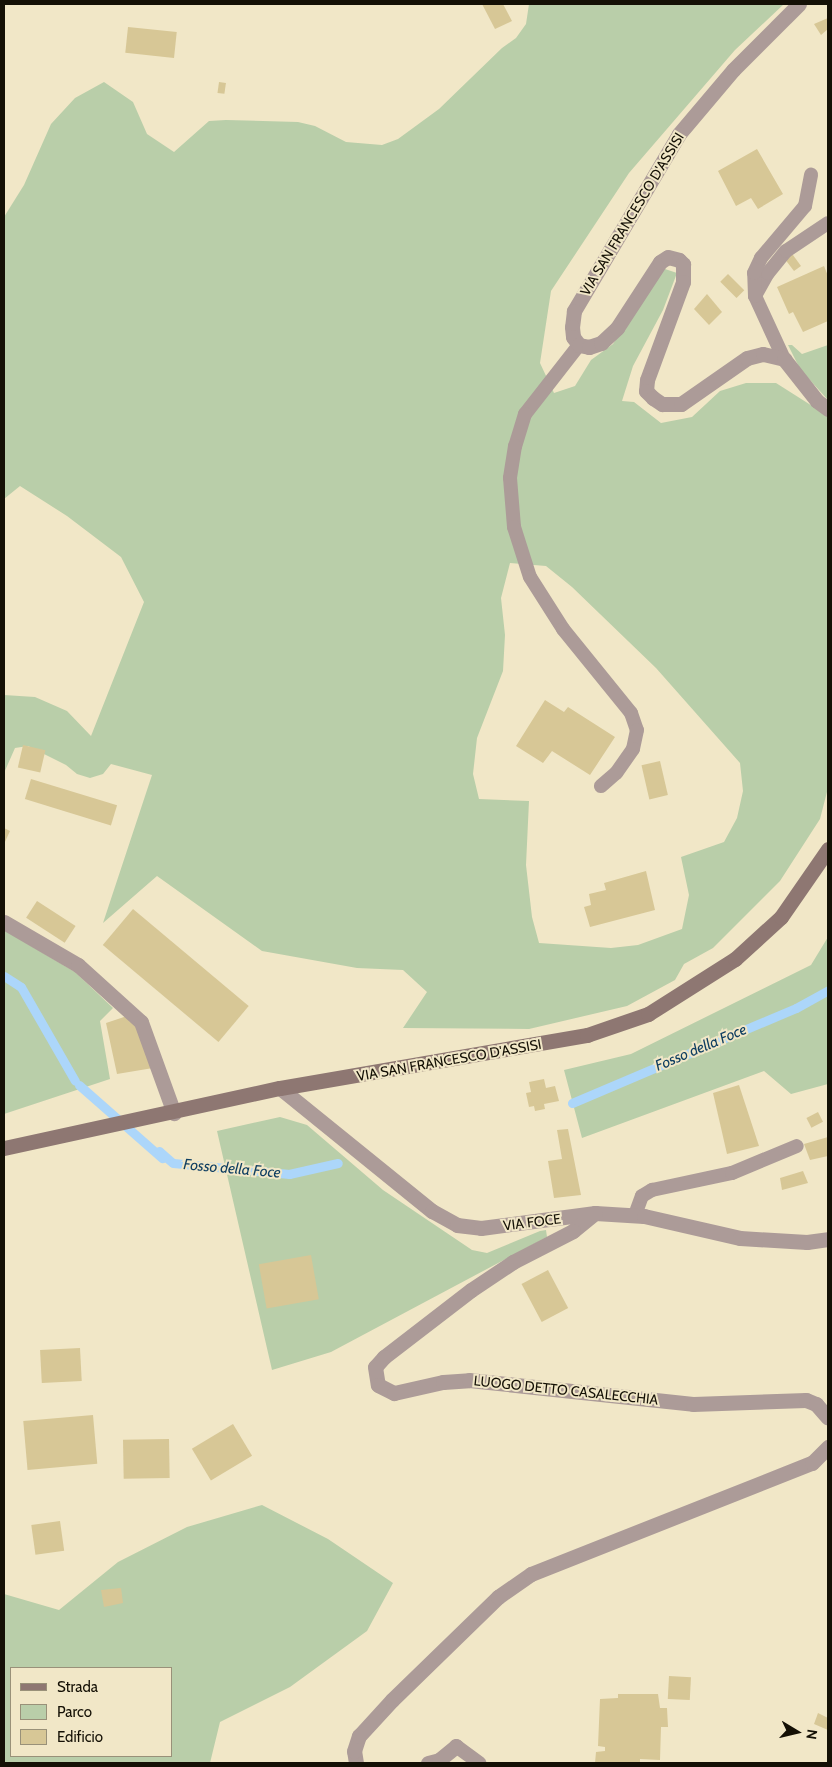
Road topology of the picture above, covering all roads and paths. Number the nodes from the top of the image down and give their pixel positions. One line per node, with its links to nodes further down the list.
1 (799, 4): 5 (street, VIA SAN FRANCESCO D'ASSISI)
2 (811, 176): 4 (lane)
3 (828, 223): 4 (lane)
4 (755, 296): 6 (lane)
5 (580, 345): 6 (street); 8 (lane)
6 (784, 359): 7 (street)
7 (828, 409)
8 (600, 786)
9 (828, 849): 11 (main road, VIA SAN FRANCESCO D'ASSISI)
10 (4, 922): 12 (street)
11 (280, 1088): 12 (main road, VIA SAN FRANCESCO D'ASSISI); 15 (street, VIA FOCE)
12 (174, 1112): 14 (main road, VIA SAN FRANCESCO D'ASSISI)
13 (797, 1146): 16 (lane)
14 (4, 1148)
15 (595, 1213): 16 (street, VIA FOCE); 18 (street, LUOGO DETTO CASALECCHIA)
16 (635, 1215): 17 (street, VIA FOCE)
17 (828, 1239)
18 (828, 1418)
19 (828, 1446): 21 (street)
20 (456, 1746): 22 (street); 23 (lane)
21 (356, 1763)
22 (428, 1763)
23 (479, 1763)

